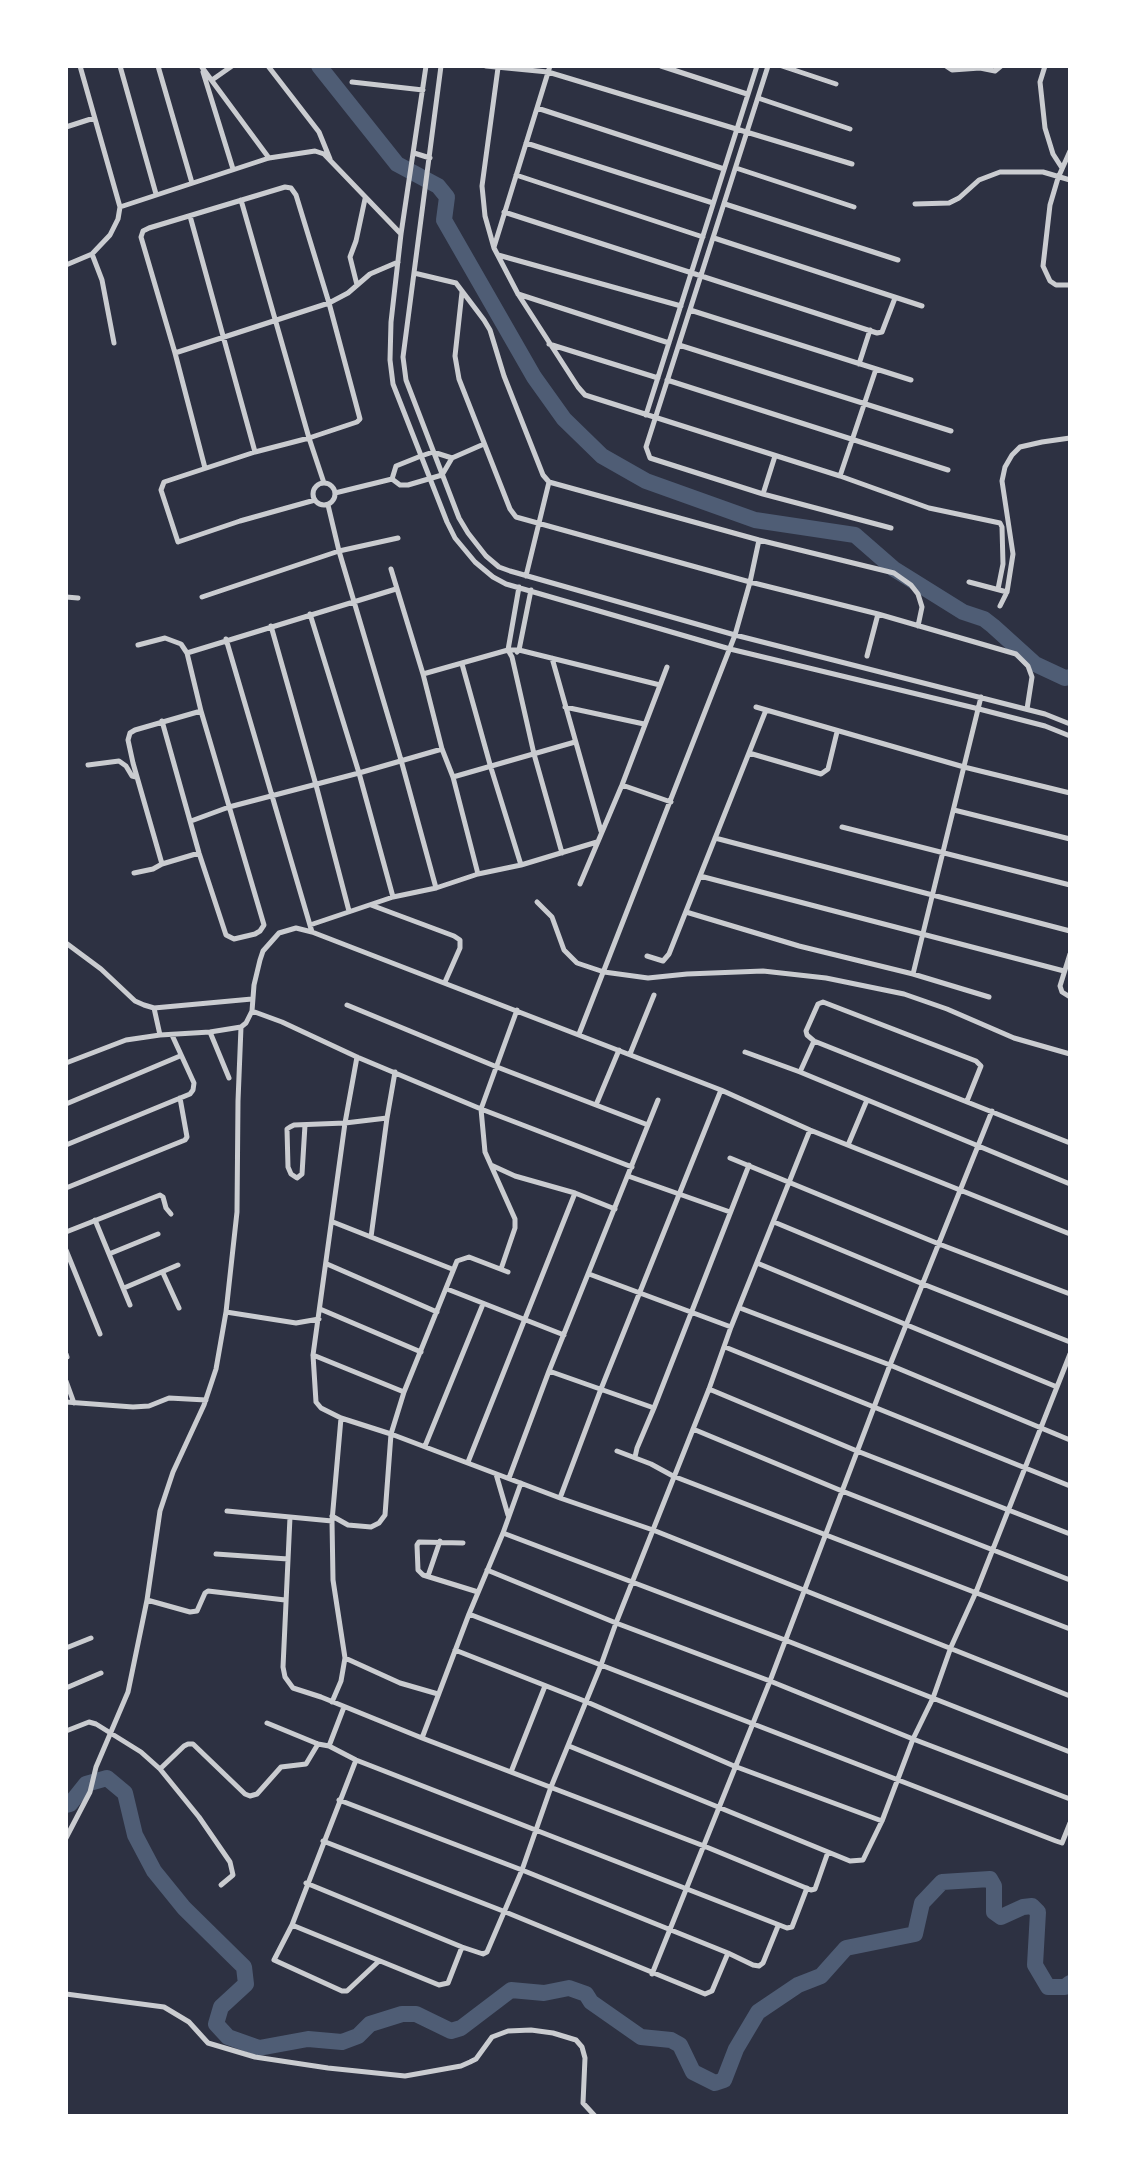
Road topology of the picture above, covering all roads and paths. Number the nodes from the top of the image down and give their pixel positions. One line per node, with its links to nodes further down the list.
1 (80, 66): 27 (street)
2 (120, 66): 47 (street)
3 (159, 66): 46 (street)
4 (232, 66): 20 (street)
5 (268, 66): 37 (street)
6 (426, 66): 23 (street)
7 (441, 66): 36 (street)
8 (486, 66): 17 (street)
9 (661, 66): 24 (street)
10 (757, 66): 24 (street)
11 (768, 66): 25 (street)
12 (782, 66): 22 (street)
13 (946, 66): 14 (street)
14 (1001, 66)
15 (1045, 66): 40 (street)
16 (202, 67): 20 (street); 41 (street)
17 (498, 68): 18 (street); 60 (street)
18 (520, 68): 19 (street)
19 (549, 69): 26 (street); 29 (street)
20 (212, 80): 35 (street)
21 (352, 82): 23 (street)
22 (836, 84)
23 (423, 90): 34 (street)
24 (747, 94): 29 (street)
25 (758, 98): 30 (street); 31 (street)
26 (537, 108): 32 (street); 42 (street)
27 (94, 118): 28 (street); 53 (street)
28 (66, 127)
29 (736, 129): 31 (street); 42 (street)
30 (850, 129)
31 (748, 133): 38 (street); 39 (street)
32 (526, 143): 43 (street); 50 (street)
33 (1070, 151): 40 (street)
34 (414, 153): 36 (street); 57 (street)
35 (268, 158): 37 (street); 41 (street)
36 (430, 158): 67 (street)
37 (331, 162): 48 (street)
38 (852, 164)
39 (736, 168): 51 (street); 54 (street)
40 (1062, 168): 44 (street)
41 (232, 169): 46 (street)
42 (724, 169): 50 (street)
43 (516, 175): 55 (street); 58 (street)
44 (1058, 178): 45 (street); 52 (street); 70 (street)
45 (1070, 180)
46 (192, 183): 47 (street)
47 (156, 194): 53 (street)
48 (365, 198): 57 (street); 69 (street)
49 (241, 200): 56 (street); 74 (street); 78 (street)
50 (713, 203): 58 (street)
51 (724, 204): 59 (street); 63 (street)
52 (915, 204)
53 (120, 207): 61 (street)
54 (854, 207)
55 (504, 212): 60 (street); 66 (street)
56 (190, 216): 80 (street); 85 (street)
57 (401, 234): 64 (street)
58 (703, 237): 66 (street)
59 (714, 238): 68 (street); 73 (street)
60 (494, 248): 62 (street)
61 (92, 254): 65 (street); 81 (street)
62 (498, 255): 72 (street); 75 (street)
63 (898, 260)
64 (398, 262): 69 (street); 101 (street)
65 (66, 265)
66 (692, 272): 68 (street); 75 (street)
67 (414, 273): 71 (street); 100 (street)
68 (702, 275): 77 (street); 79 (street)
69 (357, 285): 74 (street)
70 (1070, 285)
71 (462, 292): 98 (street); 110 (street)
72 (518, 294): 82 (street); 83 (street)
73 (895, 298): 76 (street); 79 (street)
74 (329, 303): 78 (street); 95 (street)
75 (681, 306): 82 (street)
76 (922, 306)
77 (690, 310): 84 (street); 86 (street)
78 (276, 321): 80 (street); 95 (street)
79 (870, 330): 86 (street)
80 (225, 337): 85 (street); 99 (street)
81 (114, 343)
82 (669, 343): 88 (street)
83 (549, 344): 88 (street); 92 (street)
84 (679, 345): 89 (street); 91 (street)
85 (175, 353): 104 (street)
86 (859, 364): 87 (street)
87 (876, 369): 90 (street); 91 (street)
88 (658, 378): 92 (street)
89 (668, 380): 93 (street); 97 (street)
90 (911, 380)
91 (865, 404): 94 (street); 97 (street)
92 (646, 415): 93 (street)
93 (656, 419): 102 (street); 113 (street)
94 (951, 431)
95 (309, 438): 99 (street); 111 (street)
96 (1069, 439): 131 (street)
97 (852, 440): 105 (street); 107 (street)
98 (484, 444): 103 (street); 116 (street)
99 (255, 452): 104 (street)
100 (433, 452): 101 (street); 103 (street); 106 (street)
101 (421, 456): 108 (street); 109 (street)
102 (775, 456): 107 (street); 113 (street)
103 (452, 458): 106 (street)
104 (205, 468): 114 (street)
105 (948, 470)
106 (442, 475): 109 (street); 122 (street)
107 (840, 476): 129 (street)
108 (392, 479): 109 (street); 112 (street)
109 (430, 479): 126 (street)
110 (549, 482): 116 (street); 119 (street)
111 (324, 483): 112 (street); 114 (street)
112 (335, 493): 115 (street)
113 (763, 494): 117 (street)
114 (315, 500): 115 (street)
115 (327, 505): 120 (street)
116 (538, 523): 123 (street); 124 (street)
117 (891, 528)
118 (398, 538): 120 (street)
119 (759, 540): 124 (street); 140 (street)
120 (339, 551): 133 (street); 135 (street)
121 (391, 569): 128 (street)
122 (510, 571): 123 (street); 126 (street)
123 (526, 576): 141 (street)
124 (750, 582): 138 (street); 141 (street)
125 (969, 582): 129 (street)
126 (506, 584): 127 (street)
127 (519, 587): 130 (street); 145 (street)
128 (396, 589): 135 (street); 153 (street)
129 (998, 589): 131 (street)
130 (531, 590): 144 (street); 146 (street)
131 (1007, 592): 136 (street)
132 (66, 597): 134 (street)
133 (202, 597)
134 (78, 598)
135 (355, 603): 137 (street); 171 (street)
136 (1000, 606)
137 (310, 614): 139 (street); 175 (street)
138 (878, 614): 140 (street); 148 (street)
139 (271, 626): 142 (street); 178 (street)
140 (918, 626): 159 (street)
141 (735, 635): 144 (street); 155 (street)
142 (226, 639): 147 (street); 181 (street)
143 (138, 645): 147 (street)
144 (730, 649): 158 (street); 182 (street)
145 (507, 650): 146 (street); 149 (street); 151 (street)
146 (519, 650): 149 (street); 150 (street)
147 (187, 652): 161 (street)
148 (867, 656)
149 (512, 657): 170 (street)
150 (552, 658): 154 (street); 156 (street)
151 (462, 664): 153 (street); 173 (street)
152 (667, 667): 154 (street)
153 (423, 674): 168 (street)
154 (660, 685): 163 (street)
155 (981, 697): 158 (street); 159 (street)
156 (565, 707): 163 (street); 167 (street)
157 (756, 707): 160 (street)
158 (979, 709): 166 (street); 174 (street)
159 (1027, 709): 164 (street)
160 (766, 710): 165 (street); 169 (street)
161 (201, 711): 162 (street); 183 (street)
162 (162, 721): 176 (street); 185 (street)
163 (644, 724): 179 (street)
164 (1070, 724)
165 (837, 732): 169 (street); 174 (street)
166 (1070, 736)
167 (575, 742): 170 (street); 187 (street)
168 (442, 748): 171 (street); 177 (street)
169 (749, 753): 188 (street)
170 (534, 754): 173 (street); 192 (street)
171 (401, 760): 175 (street); 201 (street)
172 (88, 765): 176 (street)
173 (490, 767): 177 (street); 195 (street)
174 (964, 767): 180 (street); 184 (street)
175 (358, 773): 178 (street); 203 (street)
176 (136, 777): 194 (street)
177 (453, 777): 197 (street)
178 (316, 785): 181 (street); 206 (street)
179 (622, 785): 182 (street); 187 (street)
180 (1070, 793)
181 (271, 797): 183 (street); 208 (street)
182 (671, 802): 216 (street)
183 (229, 807): 185 (street); 191 (street)
184 (954, 810): 189 (street); 193 (street)
185 (191, 821): 191 (street)
186 (842, 827): 193 (street)
187 (601, 831): 190 (street)
188 (715, 838): 198 (street); 202 (street)
189 (1070, 839)
190 (597, 842): 192 (street); 199 (street)
191 (199, 853): 194 (street)
192 (562, 853): 195 (street)
193 (944, 853): 200 (street); 202 (street)
194 (162, 864): 196 (street)
195 (521, 865): 197 (street)
196 (134, 873)
197 (478, 874): 201 (street)
198 (700, 876): 207 (street); 211 (street)
199 (580, 884)
200 (1070, 885)
201 (436, 888): 203 (street)
202 (933, 895): 209 (street); 211 (street)
203 (393, 897): 205 (street)
204 (537, 902): 216 (street)
205 (371, 904): 206 (street); 218 (street)
206 (350, 912): 208 (street)
207 (686, 912): 214 (street); 217 (street)
208 (310, 925): 210 (street)
209 (1070, 931)
210 (312, 932): 218 (street); 222 (street)
211 (924, 933): 215 (street); 217 (street)
212 (66, 943): 224 (street)
213 (1070, 954): 215 (street)
214 (647, 956)
215 (1064, 971): 221 (street)
216 (604, 972): 229 (street); 236 (street)
217 (913, 974): 220 (street)
218 (445, 982): 225 (street)
219 (654, 995): 235 (street)
220 (989, 997)
221 (1070, 997)
222 (252, 999): 224 (street); 226 (street)
223 (347, 1005): 240 (street)
224 (154, 1008): 230 (street)
225 (517, 1010): 229 (street); 240 (street)
226 (252, 1011): 227 (street); 238 (street)
227 (241, 1027): 228 (street); 304 (street)
228 (210, 1032): 231 (street); 243 (street)
229 (579, 1034): 233 (street)
230 (160, 1035): 231 (street); 239 (street)
231 (172, 1035): 237 (street)
232 (814, 1041): 242 (street); 248 (street); 248 (street)
233 (619, 1050): 235 (street); 250 (street)
234 (745, 1052): 242 (street)
235 (630, 1054): 244 (street)
236 (1070, 1054)
237 (180, 1056): 245 (street); 249 (street)
238 (357, 1057): 241 (street); 254 (street)
239 (66, 1063)
240 (497, 1067): 250 (street); 251 (street)
241 (396, 1072): 251 (street); 253 (street)
242 (800, 1072): 247 (street)
243 (229, 1078)
244 (721, 1090): 257 (street); 272 (street)
245 (180, 1098): 259 (street); 269 (street)
246 (658, 1100): 256 (street)
247 (867, 1100): 260 (street); 261 (street)
248 (966, 1101): 252 (street)
249 (66, 1104)
250 (596, 1105): 256 (street)
251 (481, 1109): 264 (street); 265 (street)
252 (992, 1111): 258 (street); 261 (street)
253 (387, 1118): 254 (street); 282 (street)
254 (345, 1123): 255 (street); 277 (street)
255 (305, 1125): 255 (street)
256 (648, 1125): 265 (street)
257 (810, 1130): 260 (street); 267 (street)
258 (1070, 1143)
259 (66, 1145)
260 (848, 1145): 270 (street)
261 (978, 1147): 268 (street); 270 (street)
262 (730, 1158): 263 (street)
263 (748, 1165): 267 (street); 274 (street)
264 (490, 1166): 271 (street); 290 (street)
265 (632, 1167): 266 (street)
266 (628, 1176): 272 (street); 273 (street)
267 (789, 1181): 278 (street); 283 (street)
268 (1070, 1184)
269 (66, 1188)
270 (960, 1189): 281 (street); 283 (street)
271 (575, 1193): 273 (street); 308 (street)
272 (680, 1194): 274 (street); 297 (street)
273 (615, 1209): 293 (street)
274 (730, 1212): 306 (street)
275 (171, 1214): 276 (street)
276 (95, 1220): 279 (street); 285 (street)
277 (333, 1222): 282 (street); 287 (street)
278 (774, 1222): 286 (street); 294 (street)
279 (66, 1232)
280 (158, 1234): 285 (street)
281 (1070, 1234)
282 (371, 1237): 289 (street)
283 (939, 1244): 294 (street); 298 (street)
284 (66, 1250): 311 (street)
285 (110, 1254): 295 (street)
286 (758, 1263): 302 (street); 309 (street)
287 (327, 1264): 303 (street); 305 (street)
288 (178, 1265): 292 (street)
289 (453, 1269): 290 (street); 296 (street)
290 (501, 1269): 291 (street)
291 (508, 1272)
292 (163, 1273): 295 (street); 301 (street)
293 (589, 1274): 297 (street); 312 (street)
294 (923, 1284): 309 (street); 313 (street)
295 (124, 1288): 300 (street)
296 (447, 1289): 299 (street); 305 (street)
297 (640, 1294): 306 (street); 322 (street)
298 (1070, 1294)
299 (483, 1304): 308 (street); 335 (street)
300 (130, 1305)
301 (179, 1308)
302 (740, 1308): 310 (street); 318 (street)
303 (320, 1309): 307 (street); 315 (street)
304 (226, 1312): 307 (street); 325 (street)
305 (437, 1312): 315 (street)
306 (692, 1313): 310 (street); 328 (street)
307 (319, 1319): 317 (street)
308 (523, 1319): 312 (street); 339 (street)
309 (906, 1325): 318 (street); 321 (street)
310 (731, 1327): 314 (street)
311 (100, 1334)
312 (564, 1335): 319 (street)
313 (1070, 1342)
314 (725, 1347): 323 (street); 329 (street)
315 (421, 1352): 324 (street)
316 (1070, 1354): 321 (street)
317 (314, 1355): 324 (street); 330 (street)
318 (890, 1365): 329 (street); 331 (street)
319 (549, 1371): 322 (street); 343 (street)
320 (66, 1382): 327 (street)
321 (1057, 1387): 331 (street)
322 (601, 1389): 328 (street); 347 (street)
323 (709, 1389): 332 (street); 337 (street)
324 (404, 1392): 333 (street)
325 (206, 1400): 327 (street); 369 (street)
326 (66, 1402): 327 (street)
327 (74, 1403)
328 (654, 1408): 338 (street)
329 (875, 1408): 337 (street); 340 (street)
330 (341, 1418): 333 (street); 352 (street)
331 (1040, 1427): 334 (street); 340 (street)
332 (693, 1429): 342 (street); 346 (street)
333 (391, 1434): 335 (street); 352 (street)
334 (1070, 1440)
335 (426, 1446): 339 (street)
336 (617, 1451): 338 (street)
337 (857, 1451): 346 (street); 348 (street)
338 (635, 1457): 342 (street)
339 (468, 1462): 341 (street)
340 (1025, 1469): 345 (street); 348 (street)
341 (495, 1474): 343 (street); 350 (street)
342 (674, 1476): 353 (street); 356 (street)
343 (509, 1478): 344 (street)
344 (521, 1483): 347 (street); 350 (street)
345 (1070, 1486)
346 (842, 1491): 356 (street); 359 (street)
347 (560, 1498): 353 (street)
348 (1009, 1510): 355 (street); 359 (street)
349 (227, 1511): 351 (street)
350 (508, 1516): 354 (street)
351 (290, 1517): 352 (street); 361 (street)
352 (332, 1519): 379 (street)
353 (652, 1530): 365 (street); 367 (street)
354 (504, 1533): 362 (street); 365 (street)
355 (1070, 1534)
356 (825, 1535): 367 (street); 368 (street)
357 (440, 1541): 358 (street); 363 (street); 363 (street)
358 (463, 1543)
359 (993, 1550): 364 (street); 368 (street)
360 (216, 1554): 361 (street)
361 (288, 1559): 370 (street)
362 (487, 1570): 366 (street); 372 (street)
363 (428, 1576): 366 (street)
364 (1070, 1580)
365 (633, 1582): 372 (street); 375 (street)
366 (478, 1592): 371 (street)
367 (803, 1592): 375 (street); 376 (street)
368 (976, 1592): 373 (street); 376 (street)
369 (147, 1600): 370 (street); 394 (street)
370 (285, 1600): 388 (street)
371 (469, 1614): 378 (street); 380 (street)
372 (616, 1623): 380 (street); 382 (street)
373 (1070, 1629)
374 (91, 1638): 377 (street)
375 (785, 1640): 382 (street); 387 (street)
376 (951, 1647): 386 (street); 387 (street)
377 (66, 1648)
378 (455, 1650): 383 (street); 385 (street)
379 (345, 1658): 385 (street); 388 (street)
380 (601, 1665): 389 (street); 391 (street)
381 (101, 1673): 384 (street)
382 (770, 1681): 391 (street); 396 (street)
383 (545, 1686): 389 (street); 404 (street)
384 (66, 1688)
385 (438, 1694): 395 (street)
386 (1070, 1696)
387 (933, 1698): 396 (street); 400 (street)
388 (332, 1702): 390 (street)
389 (587, 1702): 399 (street); 402 (street)
390 (344, 1707): 395 (street); 398 (street)
391 (753, 1722): 402 (street); 405 (street)
392 (267, 1724): 397 (street)
393 (66, 1731): 394 (street)
394 (110, 1734): 403 (street); 413 (street)
395 (422, 1738): 404 (street)
396 (913, 1739): 405 (street); 407 (street)
397 (318, 1744): 398 (street); 403 (street)
398 (329, 1746): 401 (street)
399 (569, 1746): 406 (street); 409 (street)
400 (1070, 1752)
401 (356, 1760): 408 (street); 412 (street)
402 (734, 1766): 409 (street); 410 (street)
403 (160, 1769): 421 (street)
404 (511, 1772): 406 (street)
405 (896, 1780): 410 (street); 415 (street)
406 (551, 1787): 412 (street); 416 (street)
407 (1070, 1799)
408 (339, 1800): 414 (street); 419 (street)
409 (718, 1808): 416 (street); 418 (street)
410 (882, 1821): 418 (street)
411 (1070, 1823): 415 (street)
412 (537, 1830): 419 (street); 422 (street)
413 (66, 1838)
414 (323, 1841): 420 (street); 424 (street)
415 (1062, 1843): 417 (street)
416 (704, 1846): 422 (street); 423 (street)
417 (1070, 1846)
418 (828, 1852): 423 (street)
419 (522, 1870): 424 (street); 427 (street)
420 (306, 1883): 425 (street); 428 (street)
421 (221, 1885)
422 (687, 1888): 426 (street); 427 (street)
423 (807, 1888): 426 (street)
424 (503, 1911): 428 (street); 431 (street)
425 (292, 1925): 430 (street); 430 (street)
426 (778, 1926): 429 (street)
427 (670, 1929): 429 (street); 431 (street)
428 (462, 1947): 430 (street)
429 (728, 1953): 431 (street)
430 (380, 1961)
431 (652, 1974)
432 (66, 1994): 433 (street)
433 (595, 2116)

